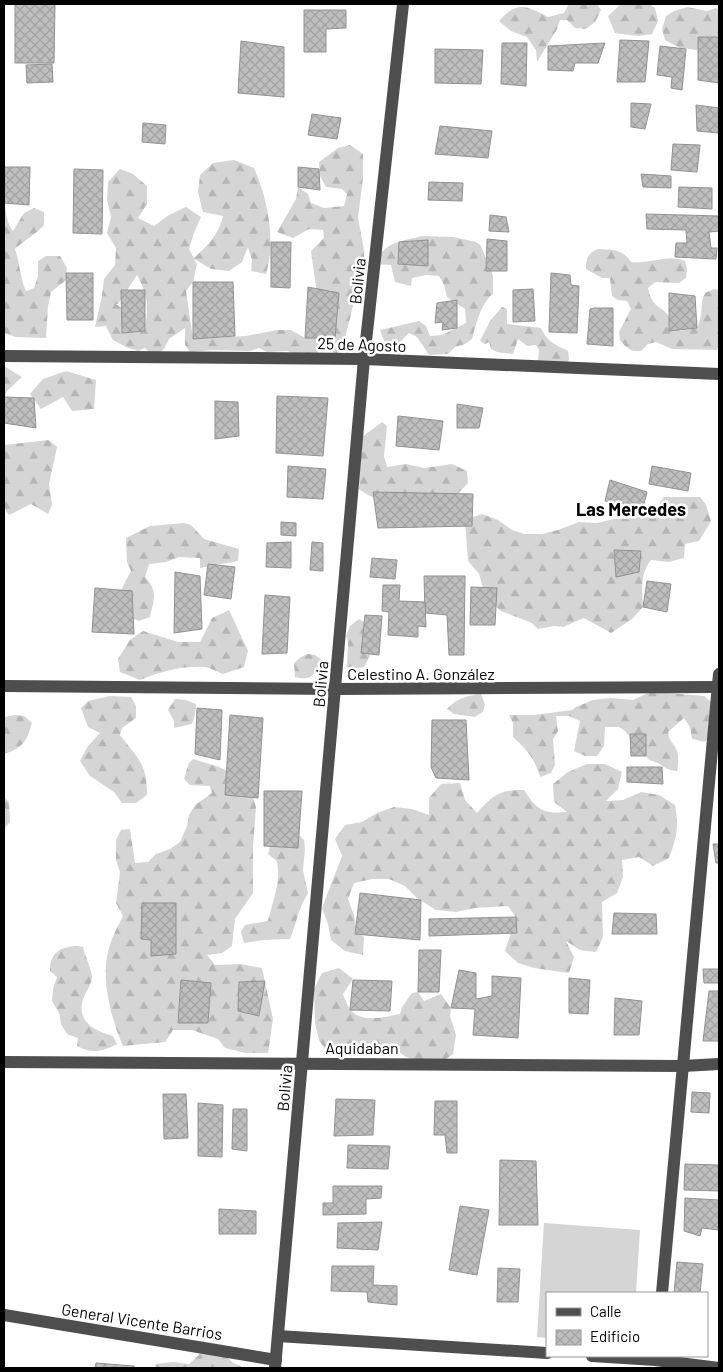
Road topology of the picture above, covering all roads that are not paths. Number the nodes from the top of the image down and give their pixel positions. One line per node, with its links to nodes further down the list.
1 (403, 4): 3 (street, Bolivia)
2 (4, 356): 3 (street, 25 de Agosto)
3 (364, 360): 4 (street, 25 de Agosto); 8 (street, Bolivia)
4 (719, 374)
5 (719, 674): 7 (street)
6 (4, 686): 8 (street, Celestino A. González)
7 (719, 687): 8 (street, Celestino A. González); 12 (street)
8 (335, 689): 10 (street, Bolivia)
9 (4, 1062): 10 (street, Aquidaban)
10 (303, 1062): 12 (street, Aquidaban); 15 (street, Bolivia)
11 (719, 1064): 12 (street, Aquidaban)
12 (684, 1066): 13 (street)
13 (662, 1292)
14 (4, 1315): 19 (street, General Vicente Barrios)
15 (278, 1336): 16 (street); 19 (street, Bolivia)
16 (546, 1353)
17 (605, 1357): 18 (street)
18 (655, 1361): 20 (street)
19 (275, 1364)
20 (719, 1368)

